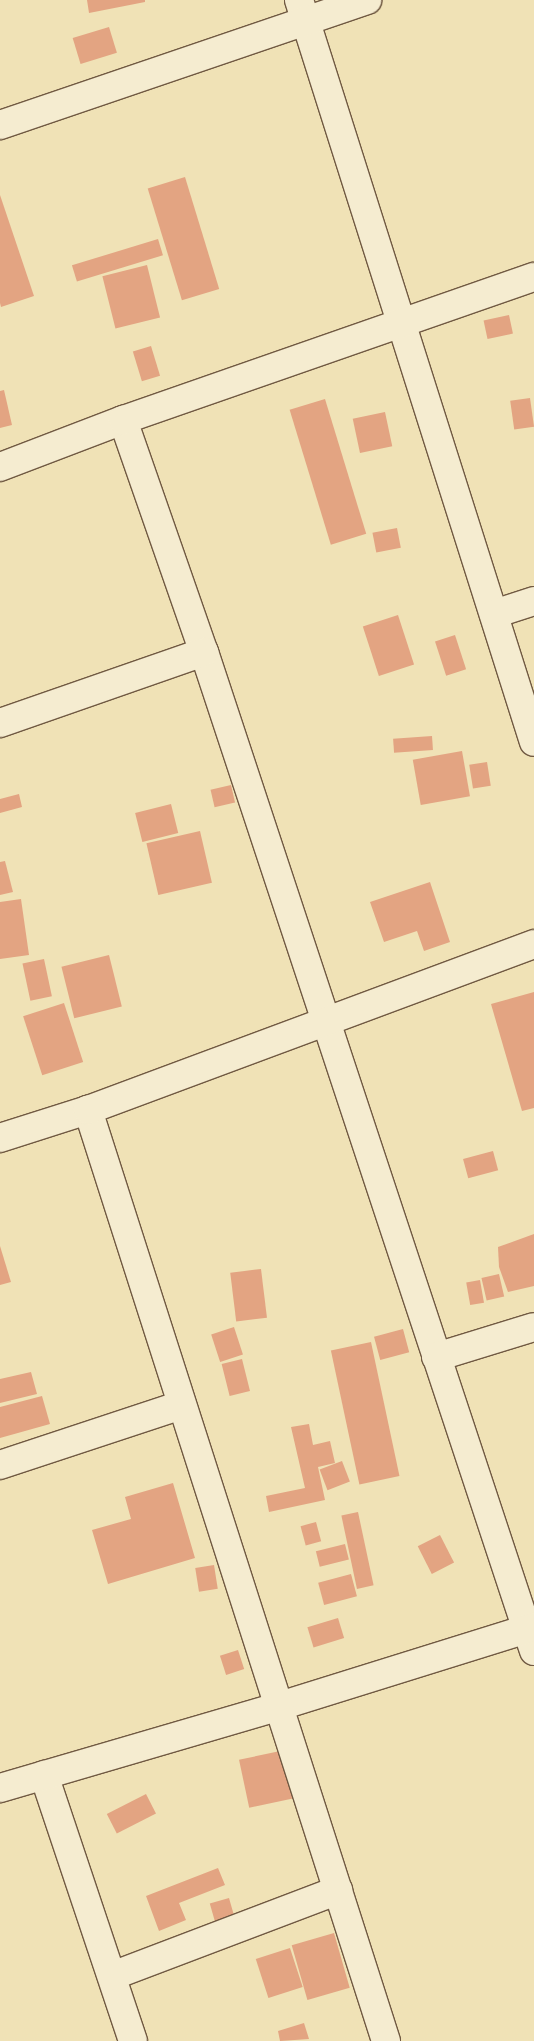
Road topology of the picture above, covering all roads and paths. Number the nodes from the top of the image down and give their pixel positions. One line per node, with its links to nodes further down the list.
1 (367, 0): 2 (street)
2 (302, 10): 3 (street); 5 (street)
3 (0, 125)
4 (534, 277): 5 (street)
5 (400, 323): 6 (street); 9 (street)
6 (123, 420): 7 (street); 10 (street)
7 (0, 467)
8 (534, 601): 9 (street)
9 (494, 614): 12 (street)
10 (204, 652): 11 (street); 14 (street)
11 (0, 723)
12 (534, 742)
13 (534, 944): 14 (street)
14 (324, 1022): 15 (street); 18 (street)
15 (88, 1110): 16 (street); 19 (street)
16 (0, 1138)
17 (534, 1326): 18 (street)
18 (436, 1358): 21 (street)
19 (181, 1405): 20 (street); 22 (street)
20 (0, 1465)
21 (532, 1636): 22 (street)
22 (280, 1706): 23 (street); 25 (street)
23 (44, 1775): 24 (street); 26 (street)
24 (0, 1788)
25 (338, 1890): 26 (street); 28 (street)
26 (112, 1976): 27 (street)
27 (133, 2041)
28 (386, 2041)

